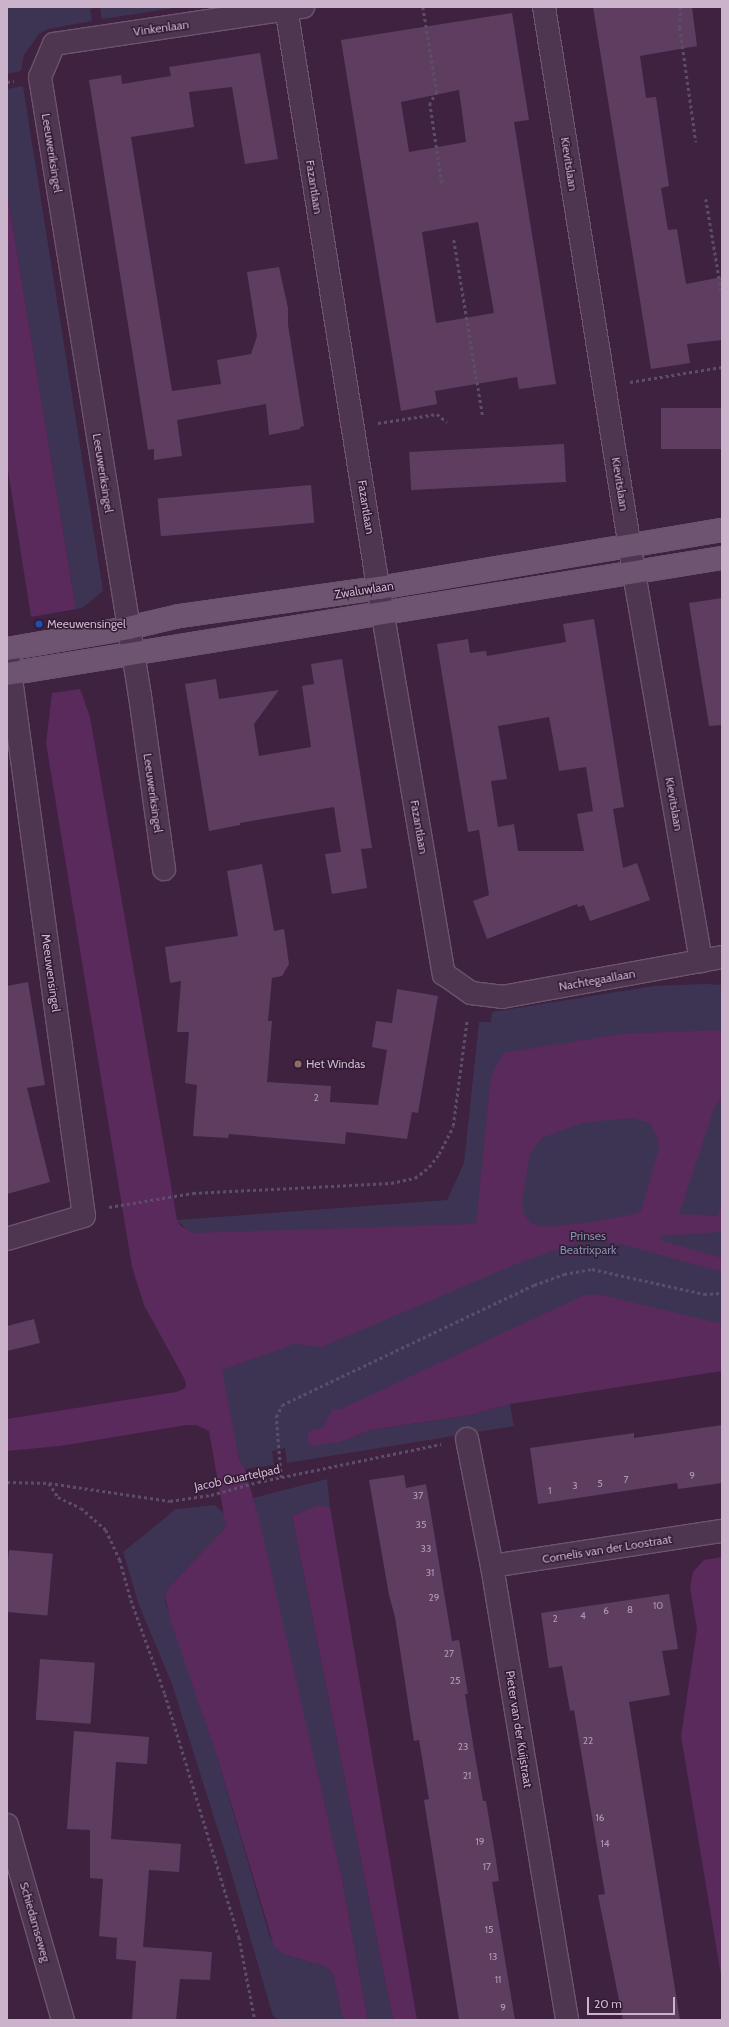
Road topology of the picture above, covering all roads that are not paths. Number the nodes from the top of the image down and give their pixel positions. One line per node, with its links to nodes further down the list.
1 (544, 7): 5 (street, Kievitslaan)
2 (291, 8): 3 (street, Vinkenlaan); 8 (street, Fazantlaan)
3 (40, 77): 10 (street, Leeuweriksingel)
4 (722, 530): 5 (main road, Zwaluwlaan)
5 (630, 545): 7 (street, Kievitslaan); 8 (main road, Zwaluwlaan)
6 (722, 558): 7 (main road)
7 (634, 573): 9 (main road); 15 (street, Kievitslaan)
8 (379, 588): 9 (street, Fazantlaan); 10 (main road, Zwaluwlaan)
9 (383, 614): 12 (main road); 16 (street, Fazantlaan)
10 (128, 628): 11 (main road, Zwaluwlaan); 12 (street, Leeuweriksingel)
11 (7, 649): 13 (street, Meeuwensingel)
12 (132, 655): 13 (main road); 14 (street, Leeuweriksingel)
13 (9, 674): 17 (street, Meeuwensingel)
14 (164, 869)
15 (712, 959): 16 (street, Nachtegaallaan)
16 (471, 993)
17 (7, 1239)
18 (467, 1439): 20 (street, Pieter van der Kuijstraat)
19 (722, 1531): 20 (street, Cornelis van der Loostraat)
20 (492, 1566): 23 (street, Pieter van der Kuijstraat)
21 (7, 1824): 22 (street, Schiedamseweg)
22 (63, 2020)
23 (567, 2020)

